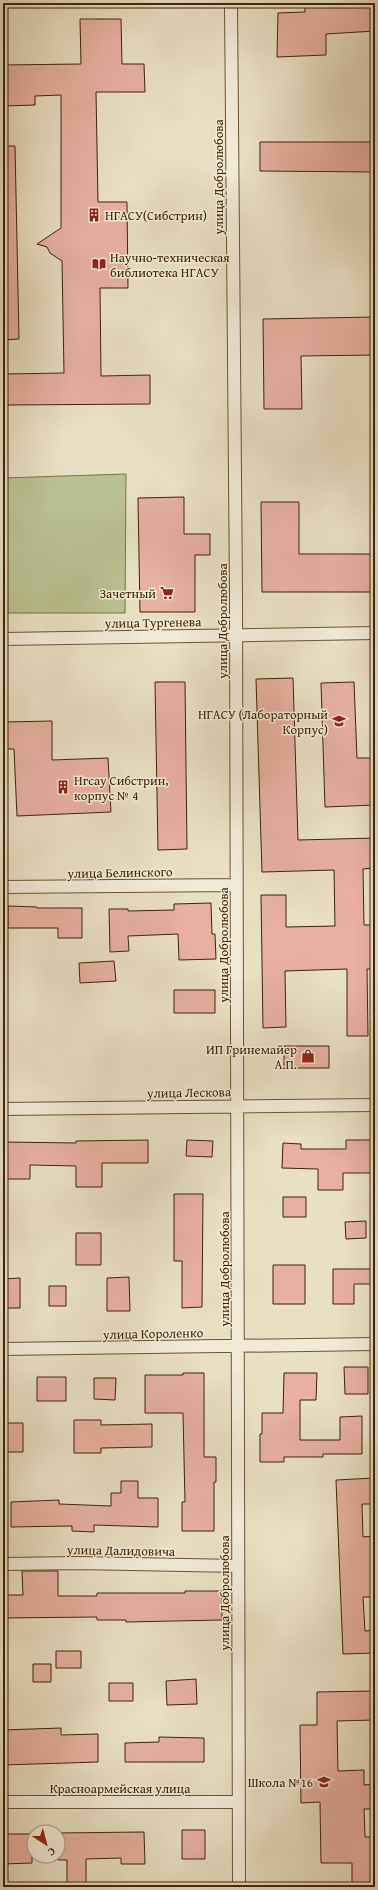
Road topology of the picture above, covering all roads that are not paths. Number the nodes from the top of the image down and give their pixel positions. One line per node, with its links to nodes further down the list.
1 (231, 3): 3 (street, улица Добролюбова)
2 (375, 633): 3 (street, улица Тургенева)
3 (236, 634): 4 (street, улица Тургенева); 5 (street, улица Добролюбова)
4 (3, 638)
5 (236, 885): 6 (street, улица Белинского); 7 (street, улица Добролюбова)
6 (3, 887)
7 (237, 1105): 8 (street, улица Лескова); 9 (street, улица Лескова); 11 (street, улица Добролюбова)
8 (375, 1105)
9 (3, 1108)
10 (375, 1344): 11 (street, улица Короленко)
11 (238, 1346): 12 (street, улица Короленко); 14 (street, улица Добролюбова)
12 (3, 1349)
13 (3, 1564): 14 (street, улица Далидовича)
14 (238, 1566): 16 (street, улица Добролюбова)
15 (3, 1802): 16 (street, Красноармейская улица)
16 (238, 1802): 17 (street, улица Добролюбова)
17 (238, 1887)

